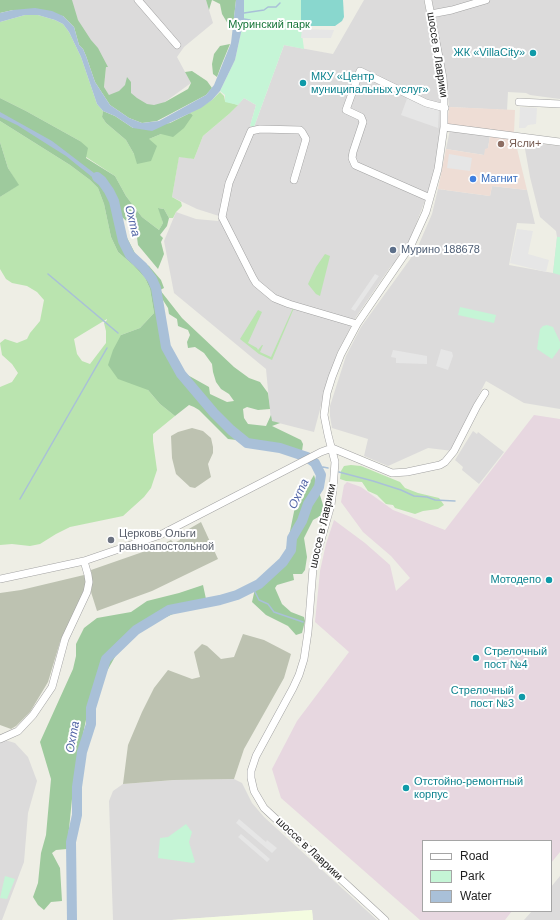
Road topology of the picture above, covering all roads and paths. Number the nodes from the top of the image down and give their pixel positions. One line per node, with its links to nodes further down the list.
1 (138, 0): 5 (street)
2 (428, 0): 4 (street, шоссе в Лаврики)
3 (486, 0): 4 (street)
4 (431, 14): 8 (street, шоссе в Лаврики)
5 (177, 45)
6 (519, 102): 7 (street)
7 (560, 104)
8 (445, 108): 9 (street, шоссе в Лаврики); 12 (street)
9 (444, 127): 10 (street); 12 (street, шоссе в Лаврики)
10 (560, 142)
11 (294, 180): 13 (street)
12 (430, 198): 13 (street, шоссе в Лаврики)
13 (357, 324): 15 (street, шоссе в Лаврики)
14 (485, 393): 15 (street)
15 (332, 448): 16 (street); 19 (street, шоссе в Лаврики)
16 (84, 561): 17 (street); 18 (street)
17 (0, 579)
18 (0, 739)
19 (384, 920)

